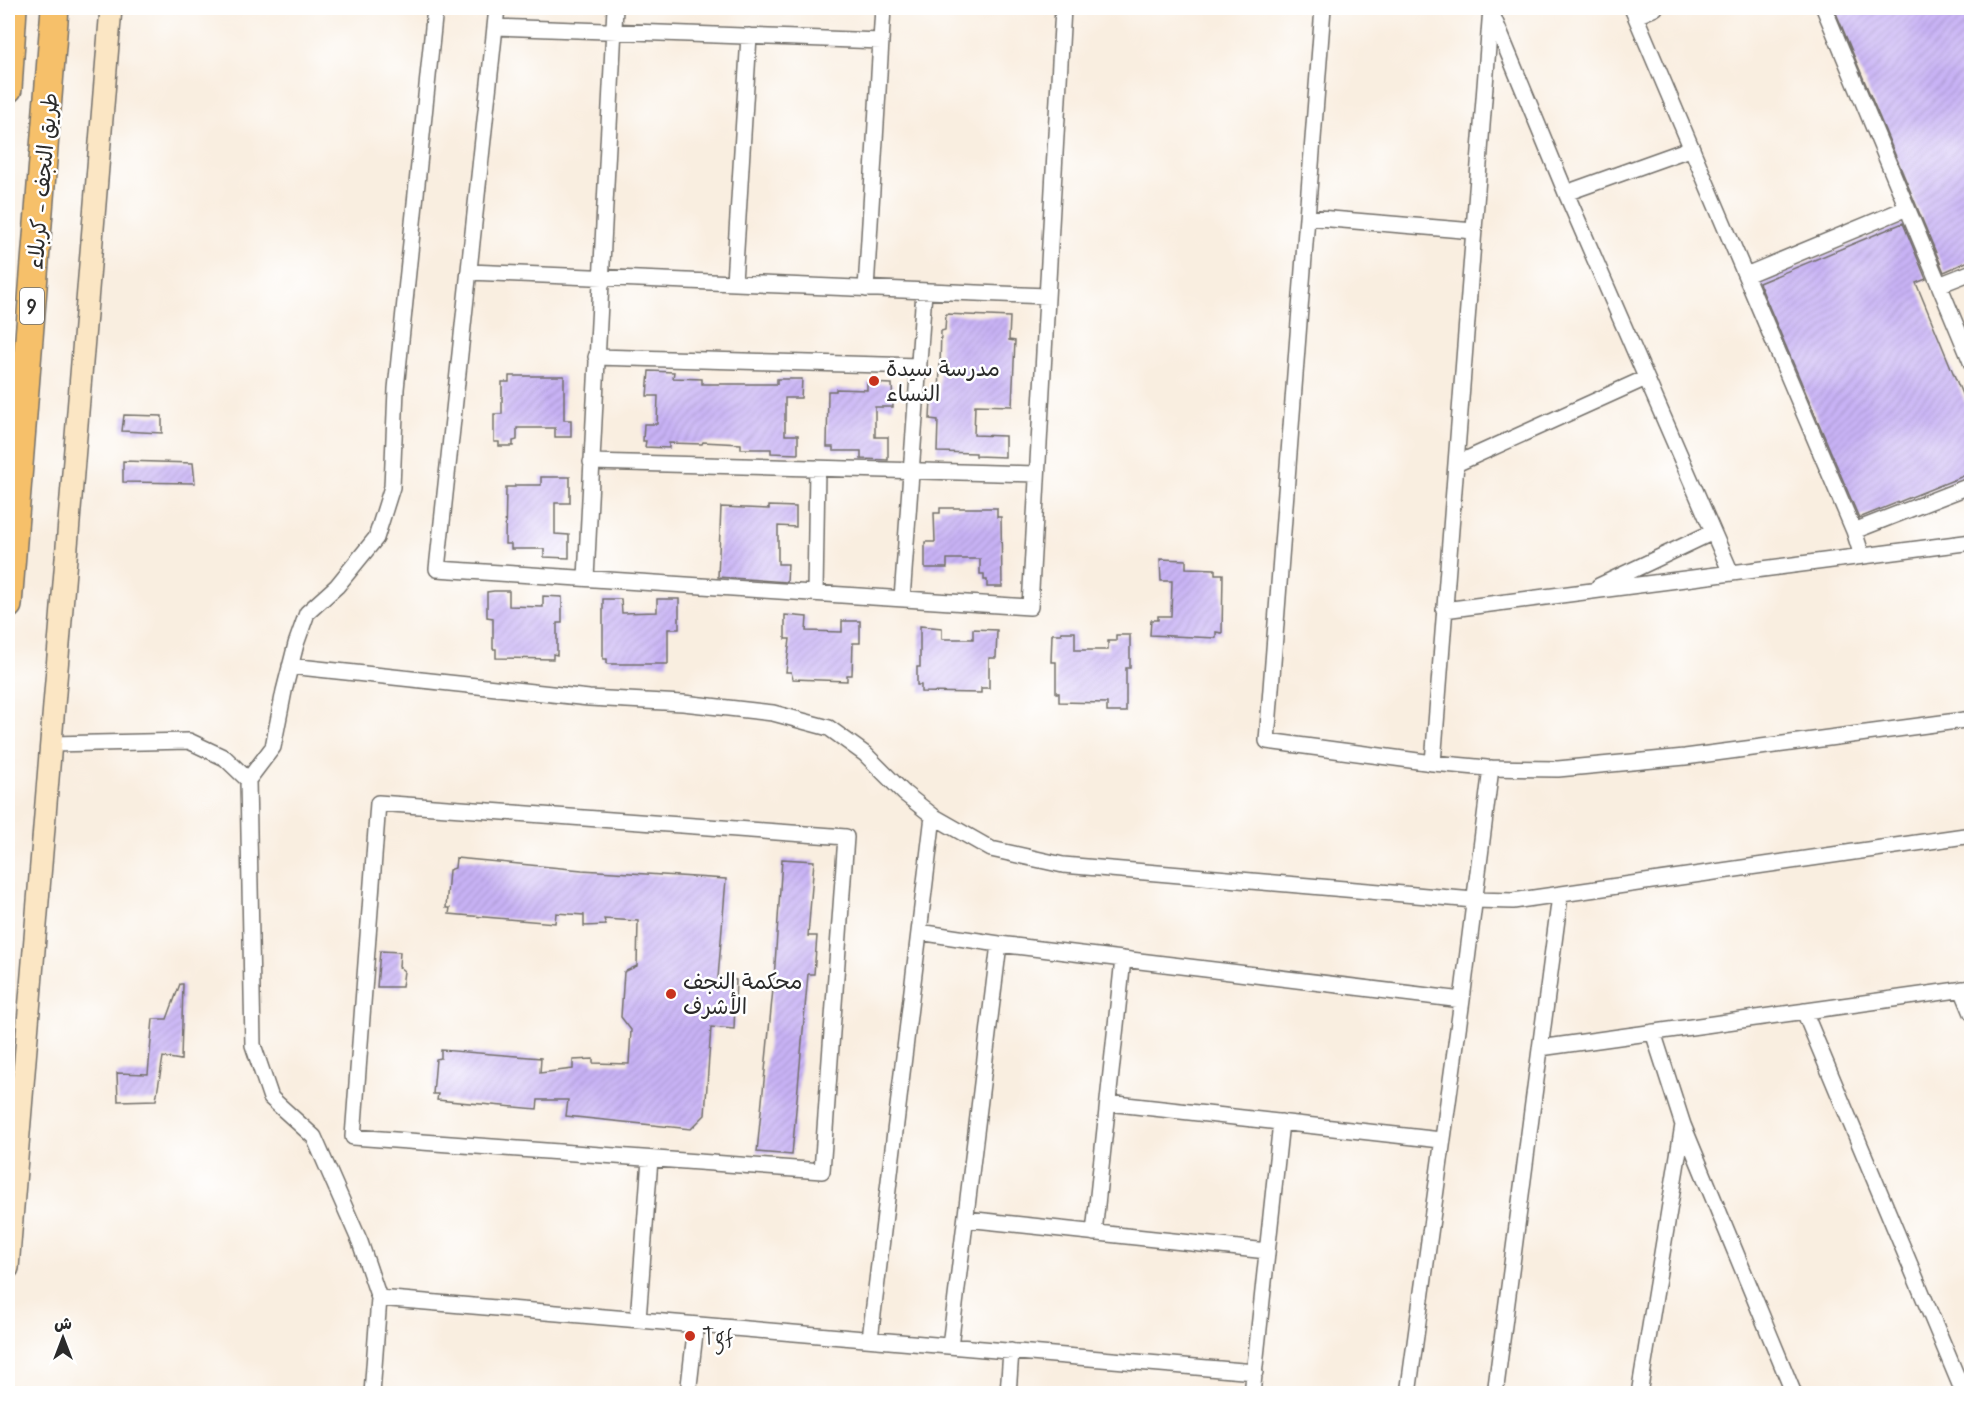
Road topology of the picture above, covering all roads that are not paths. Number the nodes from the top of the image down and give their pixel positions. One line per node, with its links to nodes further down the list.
1 (14, 8): 18 (highway)
2 (55, 8): 52 (highway, طريق النجف - کربلاء / 9)
3 (111, 8): 56 (main road)
4 (435, 8): 54 (street)
5 (497, 8): 14 (street)
6 (615, 8): 15 (street)
7 (883, 8): 17 (street)
8 (1063, 8): 32 (street)
9 (1323, 8): 22 (street)
10 (1655, 8): 13 (street)
11 (1824, 8): 21 (street)
12 (1491, 9): 20 (street); 23 (street)
13 (1634, 12): 19 (street)
14 (495, 27): 15 (street); 24 (street)
15 (614, 31): 16 (street); 27 (street)
16 (749, 36): 17 (street); 28 (street)
17 (881, 41): 30 (street)
18 (8, 89)
19 (1692, 148): 20 (street); 26 (street)
20 (1566, 193): 36 (street)
21 (1907, 208): 26 (street); 29 (street)
22 (1307, 217): 23 (street); 57 (street)
23 (1474, 231): 38 (street)
24 (469, 272): 27 (street); 48 (street)
25 (1971, 272): 29 (street)
26 (1746, 275): 43 (street)
27 (600, 277): 28 (street); 33 (street)
28 (734, 282): 30 (street)
29 (1939, 285): 34 (street)
30 (866, 289): 31 (street)
31 (924, 292): 32 (street); 35 (street)
32 (1047, 296): 41 (street)
33 (596, 357): 35 (street); 37 (street)
34 (1971, 364)
35 (919, 366): 40 (street)
36 (1646, 378): 38 (street); 44 (street)
37 (591, 462): 39 (street); 48 (street)
38 (1456, 464): 53 (street)
39 (817, 468): 40 (street); 50 (street)
40 (911, 471): 41 (street); 51 (street)
41 (1037, 474): 51 (street)
42 (1971, 485): 43 (street)
43 (1854, 531): 46 (street)
44 (1713, 532): 47 (street); 49 (street)
45 (1971, 542): 46 (street)
46 (1862, 556): 47 (street)
47 (1731, 573): 49 (street)
48 (586, 578): 50 (street)
49 (1586, 592): 53 (street)
50 (815, 593): 51 (street)
51 (902, 599)
52 (8, 605)
53 (1444, 610): 57 (street)
54 (290, 666): 59 (street); 60 (street)
55 (1971, 719): 58 (street)
56 (51, 744): 59 (street); 81 (main road)
57 (1433, 763): 58 (street)
58 (1491, 768): 63 (street)
59 (248, 780): 82 (street)
60 (933, 816): 63 (street); 64 (street)
61 (1971, 835): 62 (street)
62 (1560, 896): 63 (street); 72 (street)
63 (1474, 900): 68 (street)
64 (919, 932): 65 (street); 85 (street)
65 (999, 944): 66 (street); 78 (street)
66 (1123, 959): 68 (street); 73 (street)
67 (1967, 988): 69 (street); 70 (street)
68 (1462, 1000): 76 (street)
69 (1804, 1011): 71 (street); 99 (street)
70 (1971, 1012)
71 (1653, 1032): 72 (street); 75 (street)
72 (1540, 1048): 95 (street)
73 (1108, 1103): 74 (street); 79 (street)
74 (1281, 1122): 76 (street); 80 (street)
75 (1683, 1125): 89 (street); 98 (street)
76 (1441, 1140): 94 (street)
77 (650, 1159): 77 (street); 83 (street)
78 (966, 1219): 79 (street); 86 (street)
79 (1094, 1233): 80 (street)
80 (1267, 1251): 88 (street)
81 (8, 1268)
82 (379, 1298): 83 (street); 90 (street)
83 (638, 1320): 84 (street)
84 (696, 1325): 85 (street); 91 (street)
85 (870, 1339): 86 (street)
86 (950, 1346): 87 (street)
87 (1011, 1351): 88 (street); 92 (street)
88 (1255, 1372): 93 (street)
89 (1642, 1377): 96 (street); 97 (street)
90 (372, 1394)
91 (688, 1394)
92 (1008, 1394)
93 (1252, 1394)
94 (1408, 1394)
95 (1495, 1394)
96 (1640, 1394)
97 (1647, 1394)
98 (1794, 1394)
99 (1964, 1394)

